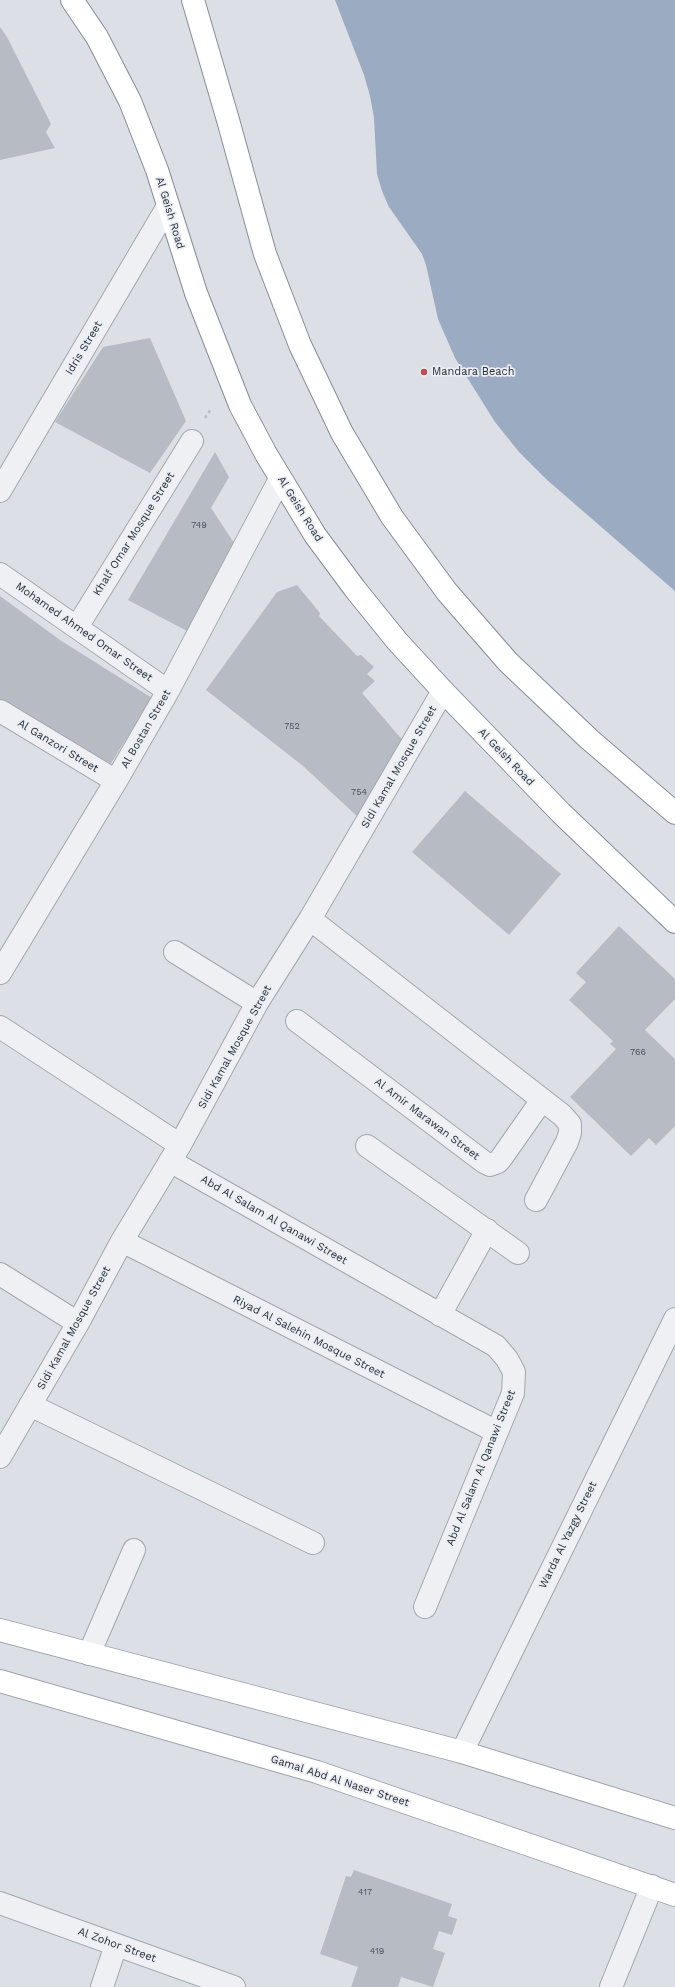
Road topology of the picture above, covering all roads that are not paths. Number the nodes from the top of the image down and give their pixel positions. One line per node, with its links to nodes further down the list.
1 (72, 0): 4 (main road, Al Geish Road)
2 (90, 0): 4 (main road)
3 (193, 0): 15 (main road)
4 (97, 37): 5 (main road, Al Geish Road)
5 (168, 206): 7 (main road, Al Geish Road); 8 (street, Idris Street)
6 (192, 441): 10 (street, Khalf Omar Mosque Street)
7 (280, 479): 11 (street, Al Bostan Street); 12 (main road, Al Geish Road)
8 (0, 490)
9 (0, 574): 10 (street, Mohamed Ahmed Omar Street)
10 (77, 628): 11 (street, Mohamed Ahmed Omar Street)
11 (168, 691): 14 (street, Al Bostan Street)
12 (443, 691): 16 (street, Sidi Kamal Mosque Street); 17 (main road, Al Geish Road)
13 (0, 711): 14 (street, Al Ganzori Street)
14 (116, 781): 19 (street, Al Bostan Street)
15 (675, 814)
16 (310, 919): 20 (street, Sidi Kamal Mosque Street); 23 (street)
17 (675, 922)
18 (174, 952): 20 (street)
19 (0, 973)
20 (258, 1003): 25 (street, Sidi Kamal Mosque Street)
21 (297, 1021): 23 (street, Al Amir Marawan Street)
22 (0, 1027): 25 (street, Abd Al Salam Al Qanawi Street)
23 (542, 1100): 26 (street)
24 (367, 1146): 27 (street)
25 (175, 1153): 28 (street, Sidi Kamal Mosque Street); 31 (street, Abd Al Salam Al Qanawi Street)
26 (536, 1200)
27 (487, 1230): 29 (street); 31 (street)
28 (122, 1242): 33 (street, Sidi Kamal Mosque Street); 35 (street, Riyad Al Salehin Mosque Street)
29 (518, 1252)
30 (0, 1274): 33 (street)
31 (440, 1315): 35 (street, Abd Al Salam Al Qanawi Street)
32 (675, 1319): 43 (street, Warda Al Yazgy Street)
33 (78, 1323): 34 (street, Sidi Kamal Mosque Street)
34 (30, 1405): 36 (street, Sidi Kamal Mosque Street); 37 (street)
35 (496, 1432): 39 (street, Abd Al Salam Al Qanawi Street)
36 (0, 1457)
37 (313, 1543)
38 (134, 1550): 41 (street)
39 (425, 1608)
40 (0, 1630): 41 (main road)
41 (89, 1654): 43 (main road)
42 (0, 1681): 45 (main road, Gamal Abd Al Naser Street)
43 (462, 1752): 44 (main road)
44 (675, 1818)
45 (652, 1886): 46 (main road, Gamal Abd Al Naser Street); 51 (street)
46 (675, 1895)
47 (0, 1903): 48 (street, Al Zohor Street)
48 (116, 1945): 49 (street); 50 (street, Al Zohor Street)
49 (102, 1987)
50 (234, 1987)
51 (611, 1987)

